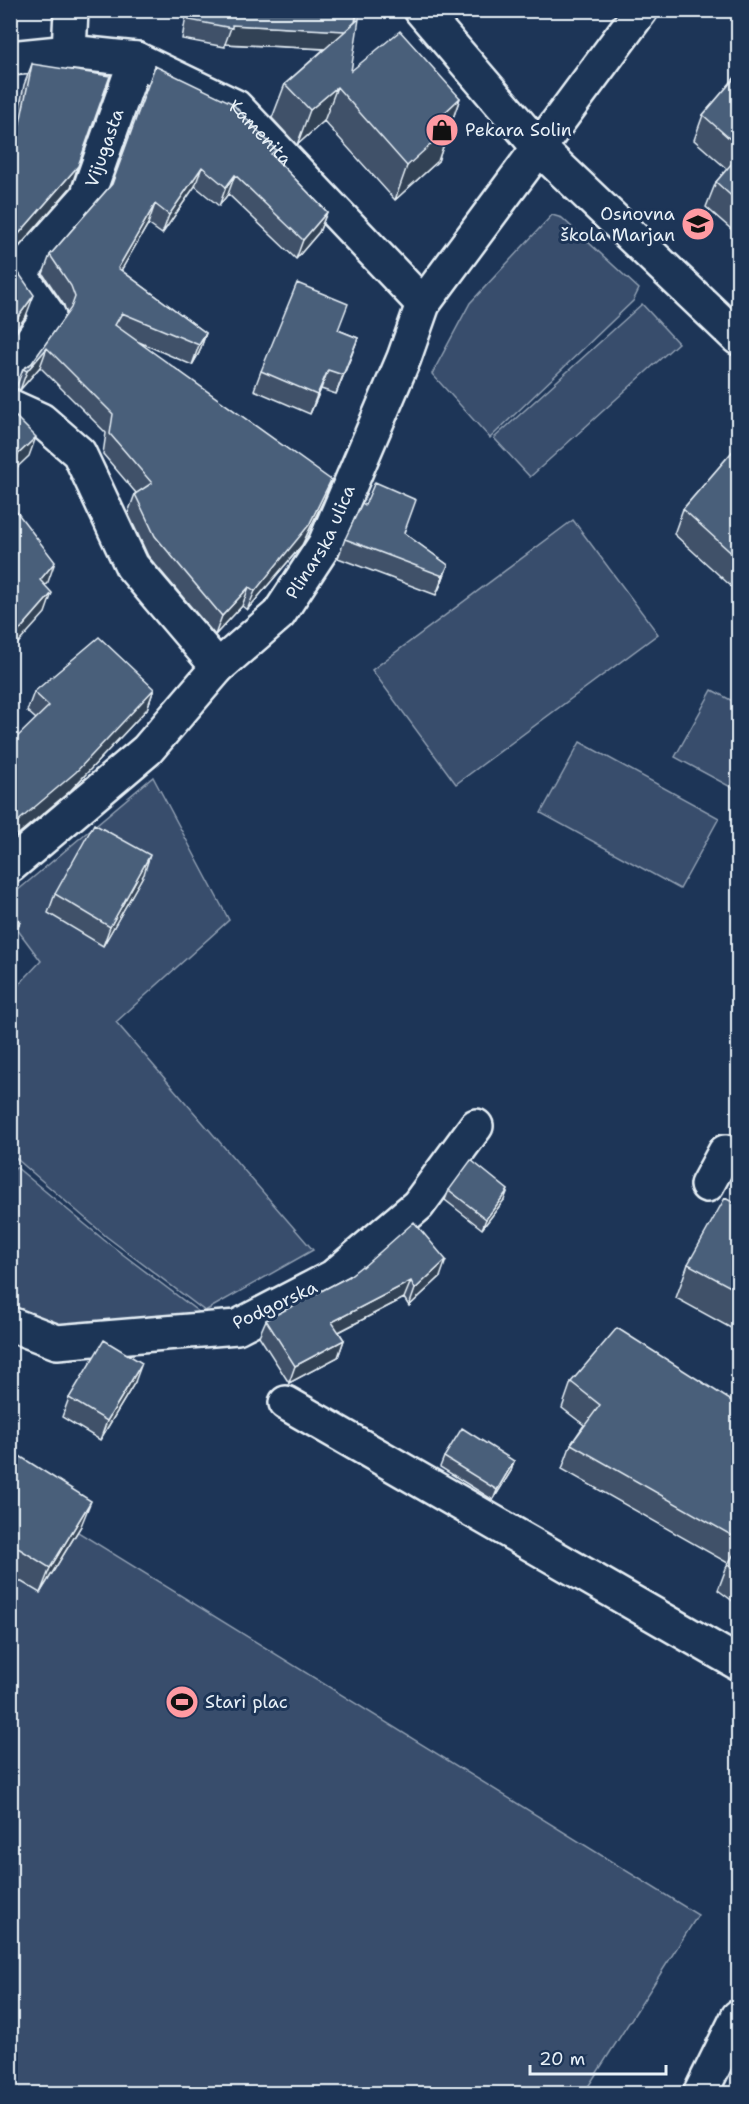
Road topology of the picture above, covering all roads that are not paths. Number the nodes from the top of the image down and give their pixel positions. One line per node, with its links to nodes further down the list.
1 (71, 10): 4 (street)
2 (421, 10): 7 (street)
3 (641, 10): 7 (street, Plinarska ulica)
4 (69, 52): 5 (street, Kamenita); 6 (street, Kamenita)
5 (10, 58)
6 (136, 59): 8 (street, Kamenita); 10 (street, Vijugasta)
7 (540, 149): 8 (street, Plinarska ulica); 9 (street)
8 (423, 304): 12 (street, Plinarska ulica)
9 (738, 338)
10 (10, 371)
11 (10, 406): 12 (street)
12 (218, 667): 13 (street, Plinarska ulica)
13 (10, 866)
14 (476, 1125): 17 (street, Podgorska)
15 (733, 1137): 16 (street)
16 (707, 1185)
17 (10, 1324)
18 (286, 1403): 19 (street)
19 (738, 1663)
20 (738, 2017): 21 (street)
21 (700, 2094)

